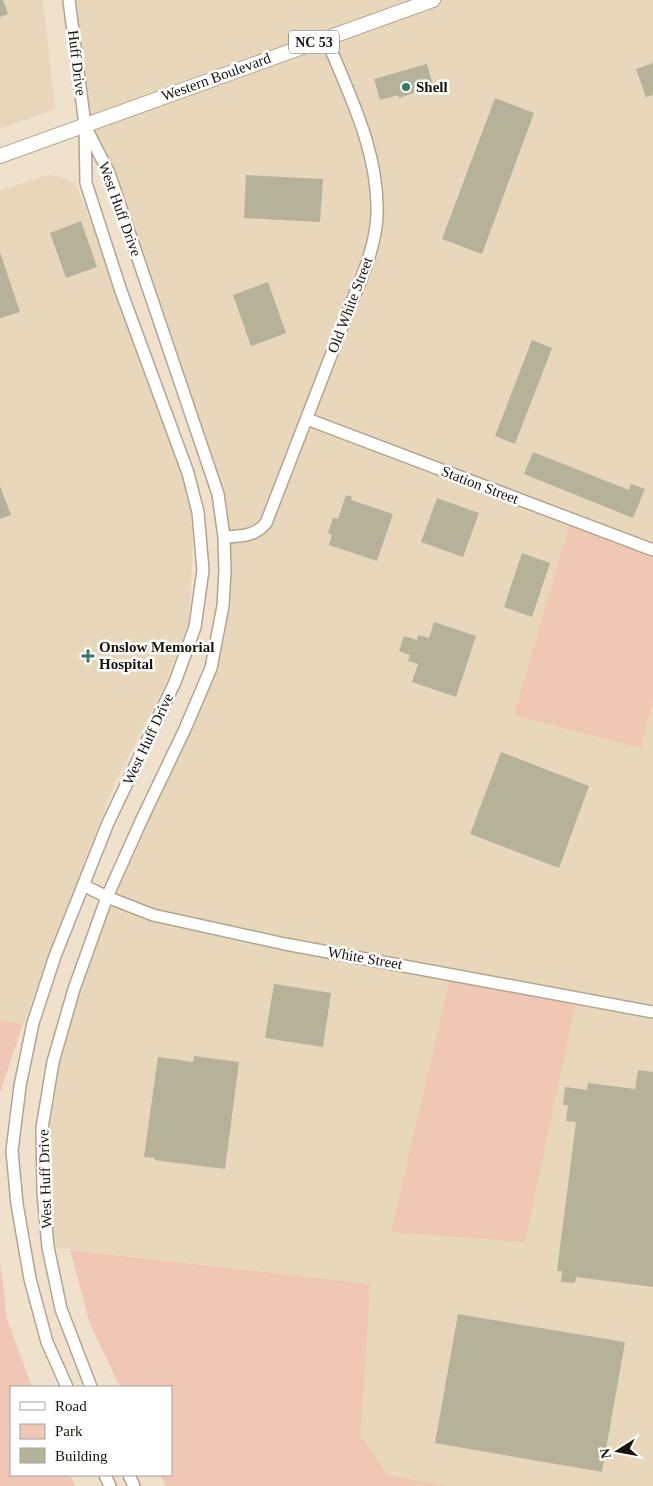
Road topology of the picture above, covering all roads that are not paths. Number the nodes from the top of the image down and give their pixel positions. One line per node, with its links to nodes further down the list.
1 (69, 0): 4 (street, Huff Drive)
2 (432, 0): 3 (main road, Western Boulevard / NC 53)
3 (326, 38): 4 (main road, Western Boulevard / NC 53); 6 (street, Old White Street)
4 (85, 125): 5 (main road, Western Boulevard / NC 53); 7 (street, West Huff Drive); 9 (street, West Huff Drive)
5 (0, 156)
6 (307, 419): 7 (street, Old White Street); 8 (street, Station Street)
7 (224, 537): 10 (street, West Huff Drive)
8 (653, 550)
9 (83, 885): 10 (street, White Street); 12 (street, West Huff Drive)
10 (107, 897): 11 (street, White Street); 13 (street, West Huff Drive)
11 (653, 1012)
12 (67, 1386)
13 (91, 1386)

